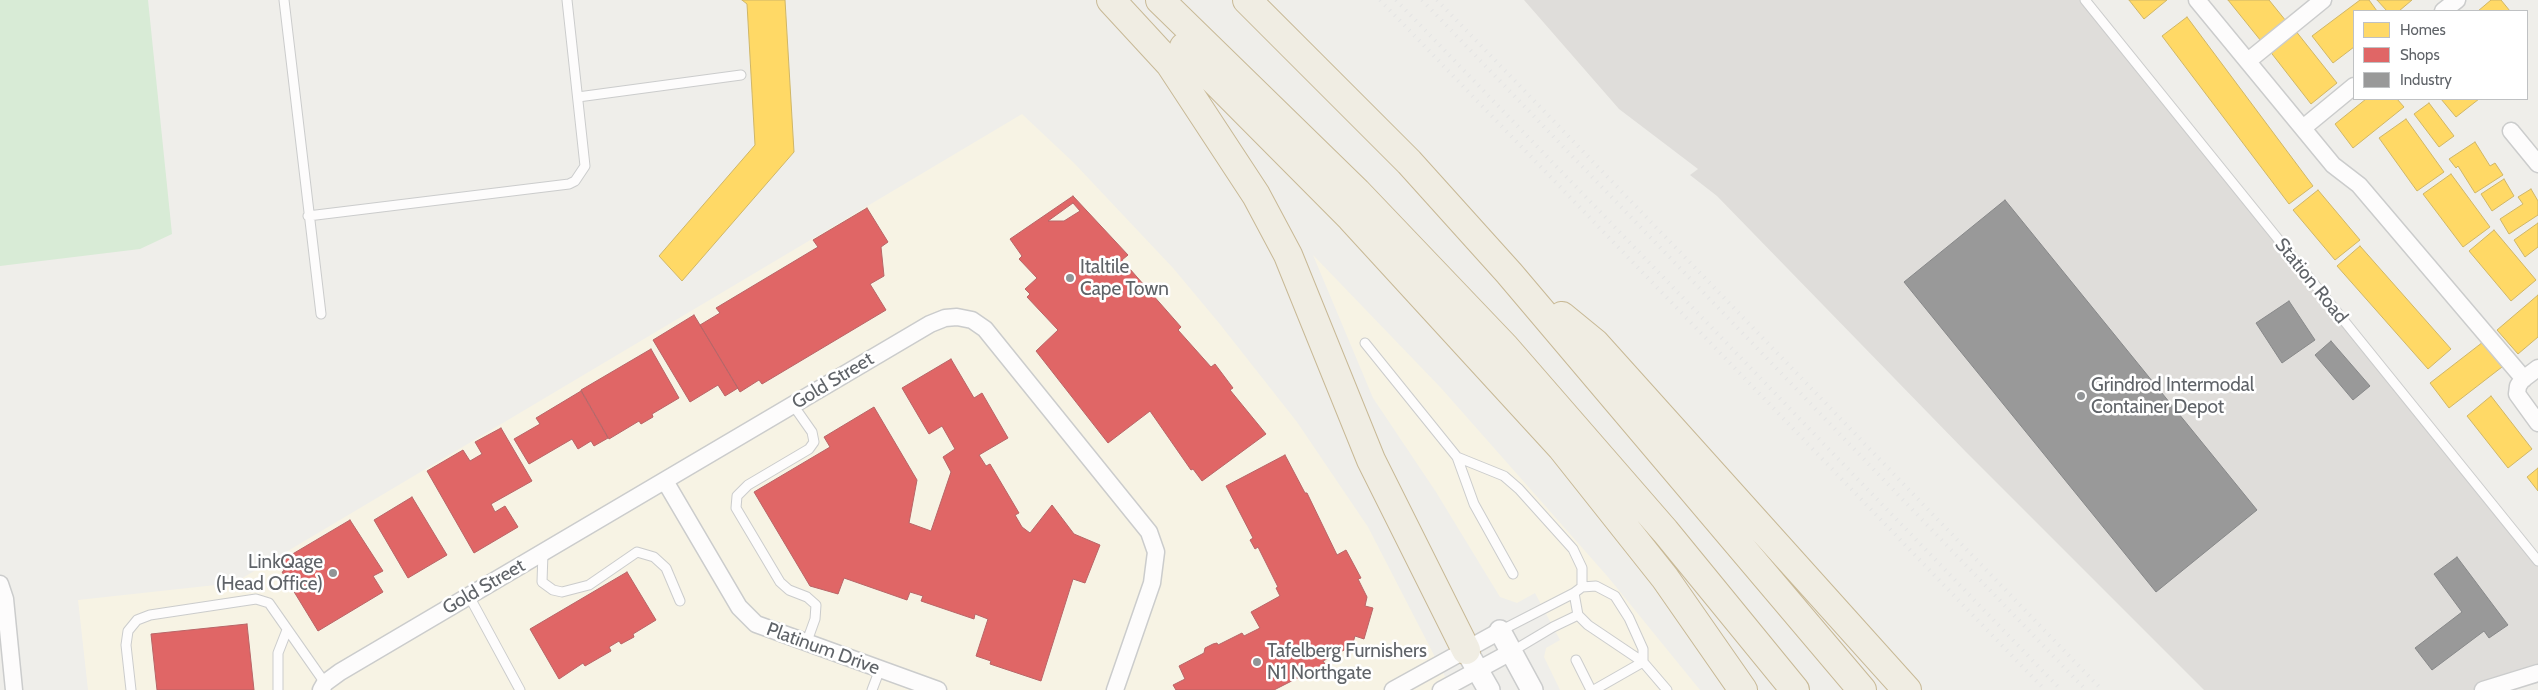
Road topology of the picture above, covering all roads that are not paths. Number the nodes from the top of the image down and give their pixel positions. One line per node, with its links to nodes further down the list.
1 (284, 0): 19 (lane)
2 (567, 0): 15 (lane)
3 (1111, 0): 42 (highway)
4 (1148, 0): 61 (highway)
5 (1160, 0): 62 (highway)
6 (1247, 0): 20 (highway)
7 (2085, 0): 30 (lane, Station Road)
8 (2197, 0): 12 (street)
9 (2323, 0): 12 (street)
10 (2457, 0): 11 (street)
11 (2445, 10)
12 (2248, 61): 16 (street)
13 (741, 75): 15 (lane)
14 (2353, 87): 16 (street)
15 (578, 97): 19 (lane)
16 (2303, 128): 24 (street)
17 (2511, 131): 18 (street)
18 (2538, 164)
19 (308, 216): 21 (lane)
20 (1509, 273): 63 (highway); 64 (highway)
21 (321, 314)
22 (1365, 342): 27 (lane)
23 (2538, 368): 24 (street)
24 (2524, 379): 26 (street)
25 (793, 405): 28 (street, Gold Street); 40 (lane); 54 (street, Gold Street)
26 (2538, 423)
27 (1458, 457): 31 (lane); 33 (lane)
28 (665, 481): 29 (street, Gold Street); 40 (street, Platinum Drive)
29 (543, 553): 35 (street, Gold Street); 36 (lane)
30 (2538, 561)
31 (1513, 574)
32 (0, 584): 49 (street)
33 (1582, 587): 34 (lane); 44 (lane)
34 (1574, 593): 37 (lane); 39 (lane)
35 (470, 596): 47 (street, Gold Street); 52 (lane)
36 (680, 601)
37 (1578, 615): 41 (lane); 44 (lane)
38 (287, 630): 47 (lane); 50 (lane); 51 (lane)
39 (1500, 631): 41 (street); 42 (street)
40 (806, 644): 45 (street, Platinum Drive)
41 (1511, 652): 42 (street); 58 (street)
42 (1472, 660): 55 (street); 56 (street); 57 (street)
43 (1576, 660): 59 (lane)
44 (1643, 662): 59 (lane); 60 (lane)
45 (880, 669): 48 (street, Platinum Drive); 53 (lane)
46 (2538, 673): 65 (street)
47 (323, 686)
48 (929, 689)
49 (14, 690)
50 (131, 690)
51 (278, 690)
52 (520, 690)
53 (872, 690)
54 (1114, 690)
55 (1393, 690)
56 (1441, 690)
57 (1488, 690)
58 (1532, 690)
59 (1593, 690)
60 (1667, 690)
61 (1743, 690)
62 (1795, 690)
63 (1862, 690)
64 (1907, 690)
65 (2483, 690)

